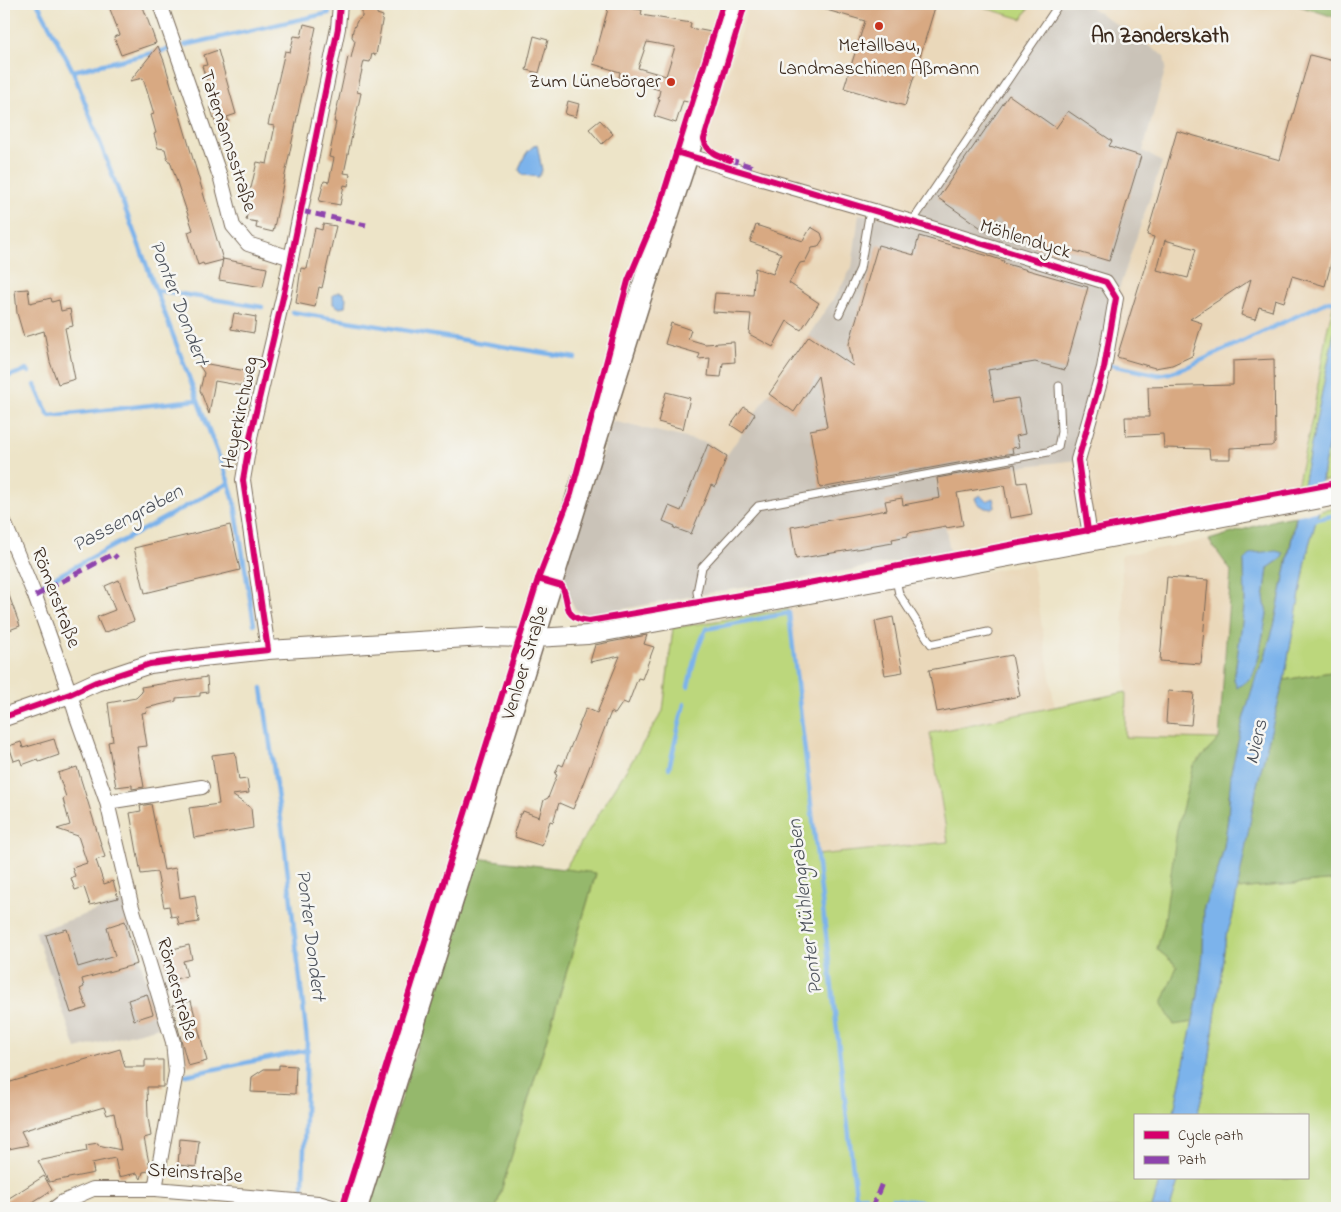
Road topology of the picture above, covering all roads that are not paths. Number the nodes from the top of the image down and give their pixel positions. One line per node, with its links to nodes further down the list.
1 (160, 4): 8 (street, Tatemannsstraße)
2 (340, 4): 8 (street, Heyerkirchweg)
3 (733, 4): 5 (main road, Venloer Straße)
4 (1059, 4): 7 (lane)
5 (687, 155): 6 (street, Möhlendyck); 17 (main road, Venloer Straße)
6 (870, 210): 7 (street, Möhlendyck); 9 (lane)
7 (912, 222): 13 (street, Möhlendyck)
8 (291, 258): 18 (street, Heyerkirchweg)
9 (839, 314)
10 (1058, 386): 15 (lane)
11 (1337, 496): 13 (street)
12 (4, 522): 19 (street, Römerstraße)
13 (1090, 542): 14 (street)
14 (896, 578): 15 (street); 16 (lane)
15 (701, 615): 17 (street)
16 (988, 632)
17 (535, 638): 18 (street); 26 (main road, Venloer Straße)
18 (268, 650): 19 (street)
19 (70, 694): 20 (street); 22 (street, Römerstraße)
20 (4, 717)
21 (202, 787): 22 (street)
22 (106, 802): 23 (street, Römerstraße)
23 (155, 1189): 24 (street, Steinstraße); 25 (street, Steinstraße)
24 (55, 1208)
25 (336, 1208)
26 (356, 1208)

